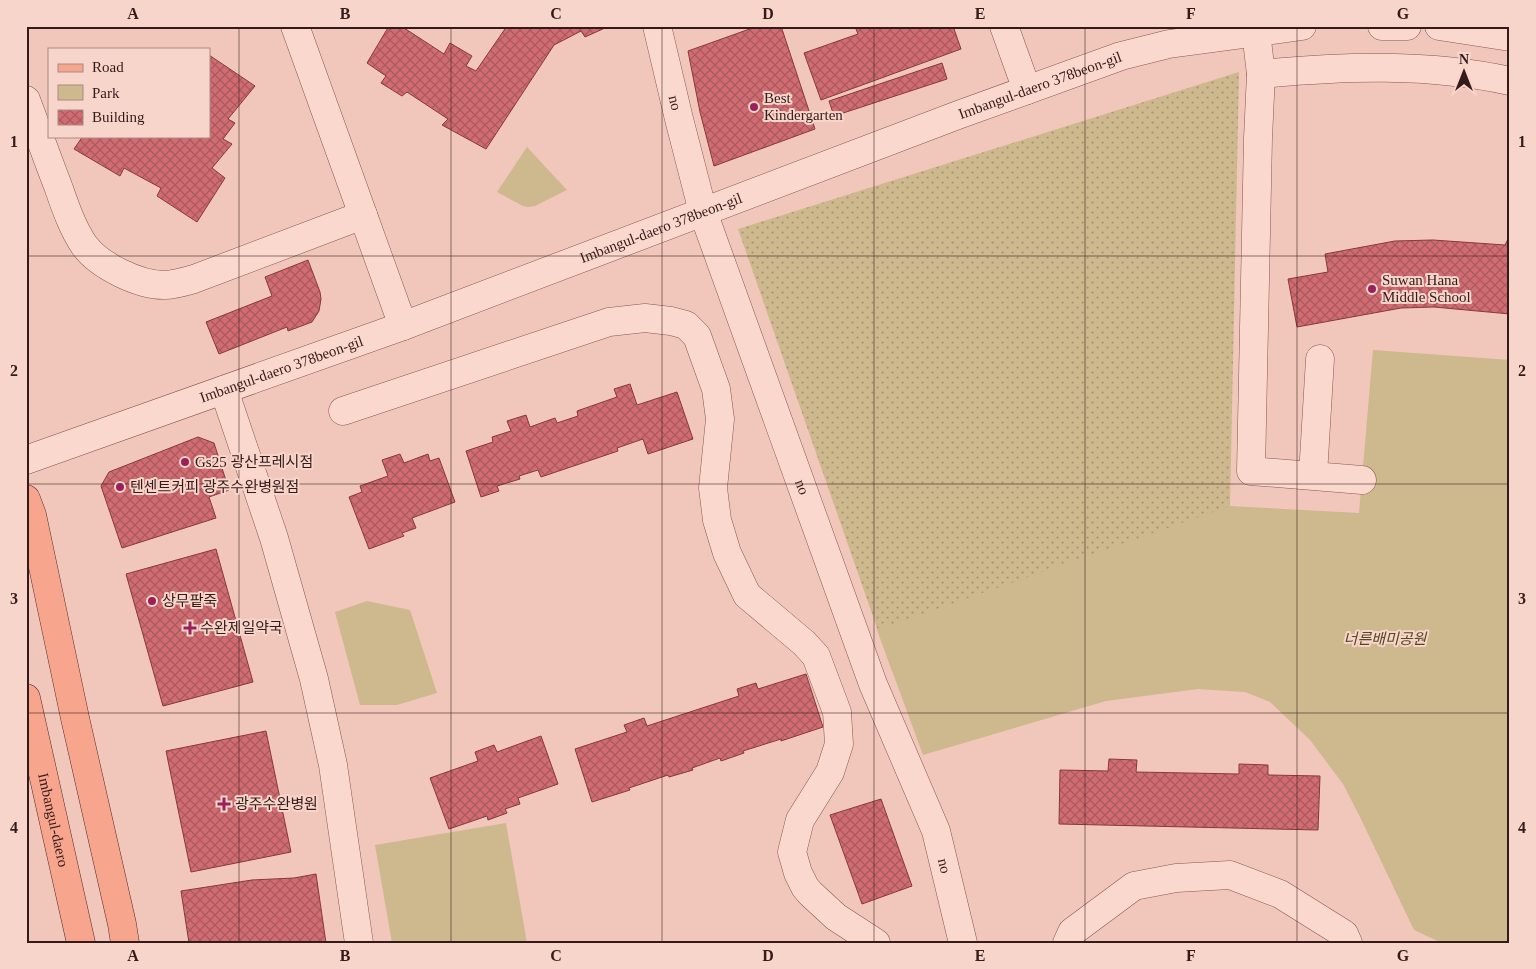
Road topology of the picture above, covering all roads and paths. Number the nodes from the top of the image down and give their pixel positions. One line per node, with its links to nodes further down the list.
1 (295, 26): 16 (street)
2 (658, 26): 15 (street, no)
3 (1004, 26): 13 (street)
4 (1302, 26): 9 (street, Imbangul-daero 378beon-gil)
5 (1382, 26): 8 (street)
6 (1407, 26): 8 (street)
7 (1439, 26): 10 (street)
8 (1391, 27)
9 (1256, 32): 11 (street); 13 (street, Imbangul-daero 378beon-gil)
10 (1510, 37)
11 (1261, 74): 12 (street); 22 (street)
12 (1510, 81)
13 (1027, 90): 15 (street, Imbangul-daero 378beon-gil)
14 (26, 100): 16 (street)
15 (703, 212): 17 (street, Imbangul-daero 378beon-gil); 30 (street, no)
16 (363, 215): 17 (street)
17 (403, 326): 19 (street, Imbangul-daero 378beon-gil)
18 (1320, 359): 22 (street)
19 (224, 390): 21 (street, Imbangul-daero 378beon-gil); 28 (street)
20 (343, 411): 29 (street)
21 (26, 460)
22 (1313, 475): 23 (street)
23 (1362, 480)
24 (26, 499): 27 (main road)
25 (26, 698): 26 (main road, Imbangul-daero)
26 (81, 943)
27 (125, 943)
28 (359, 943)
29 (876, 943)
30 (963, 943)
31 (1067, 943): 32 (street)
32 (1348, 943)

